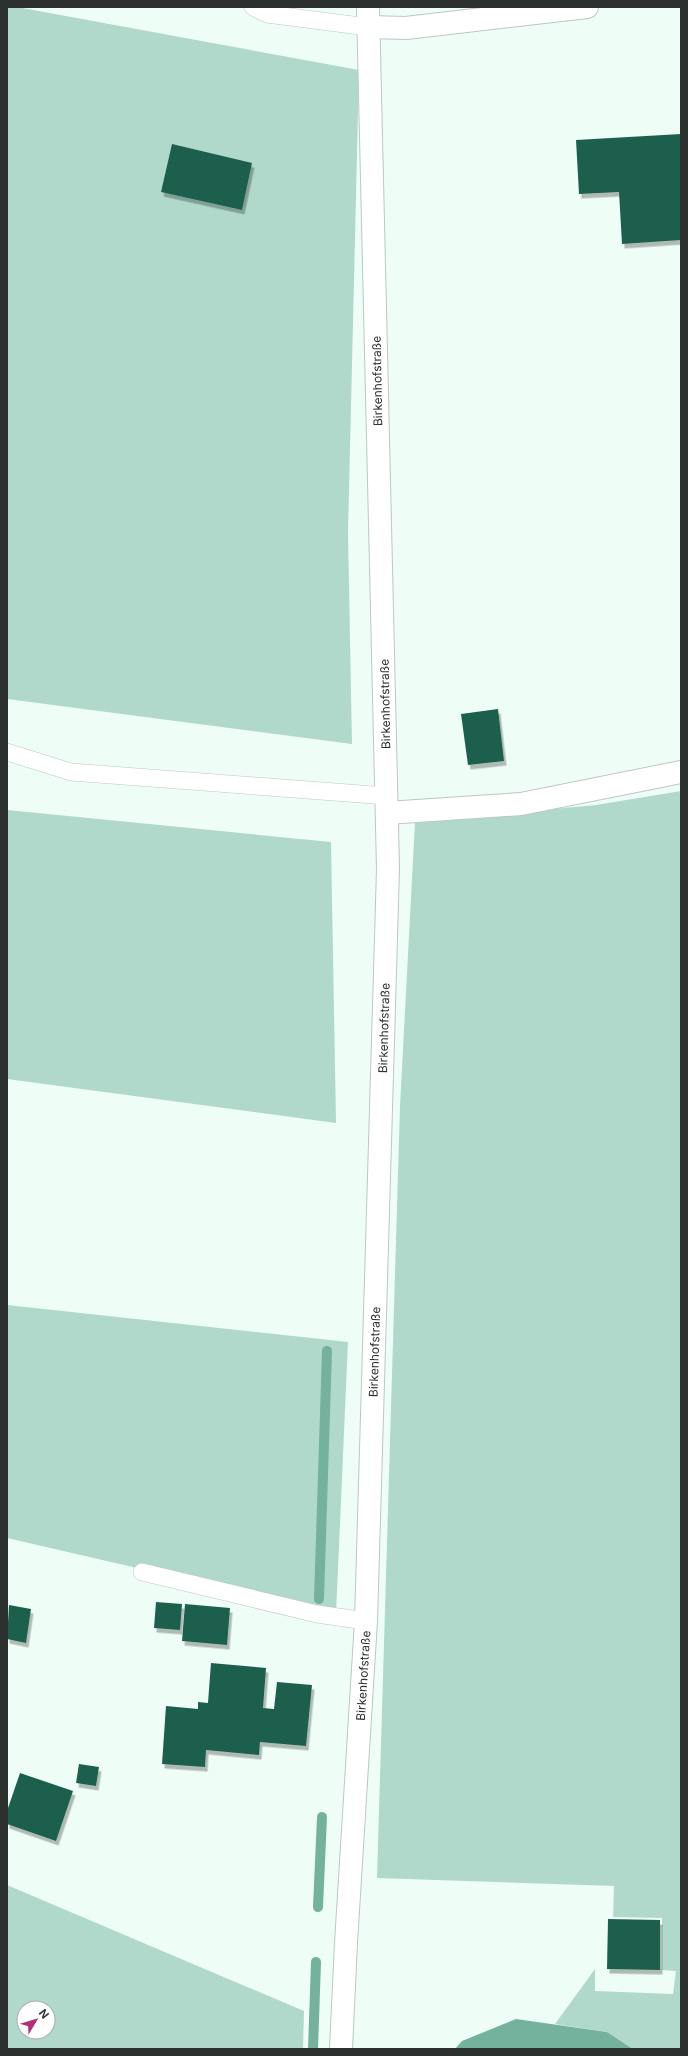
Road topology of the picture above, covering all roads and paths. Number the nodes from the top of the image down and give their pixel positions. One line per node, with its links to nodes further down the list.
1 (254, 7): 3 (lane)
2 (587, 7): 3 (street)
3 (368, 17): 6 (street, Birkenhofstraße)
4 (7, 752): 6 (lane)
5 (681, 772): 6 (street)
6 (387, 805): 8 (street, Birkenhofstraße)
7 (142, 1572): 8 (lane)
8 (366, 1621): 9 (street, Birkenhofstraße)
9 (341, 2049)

